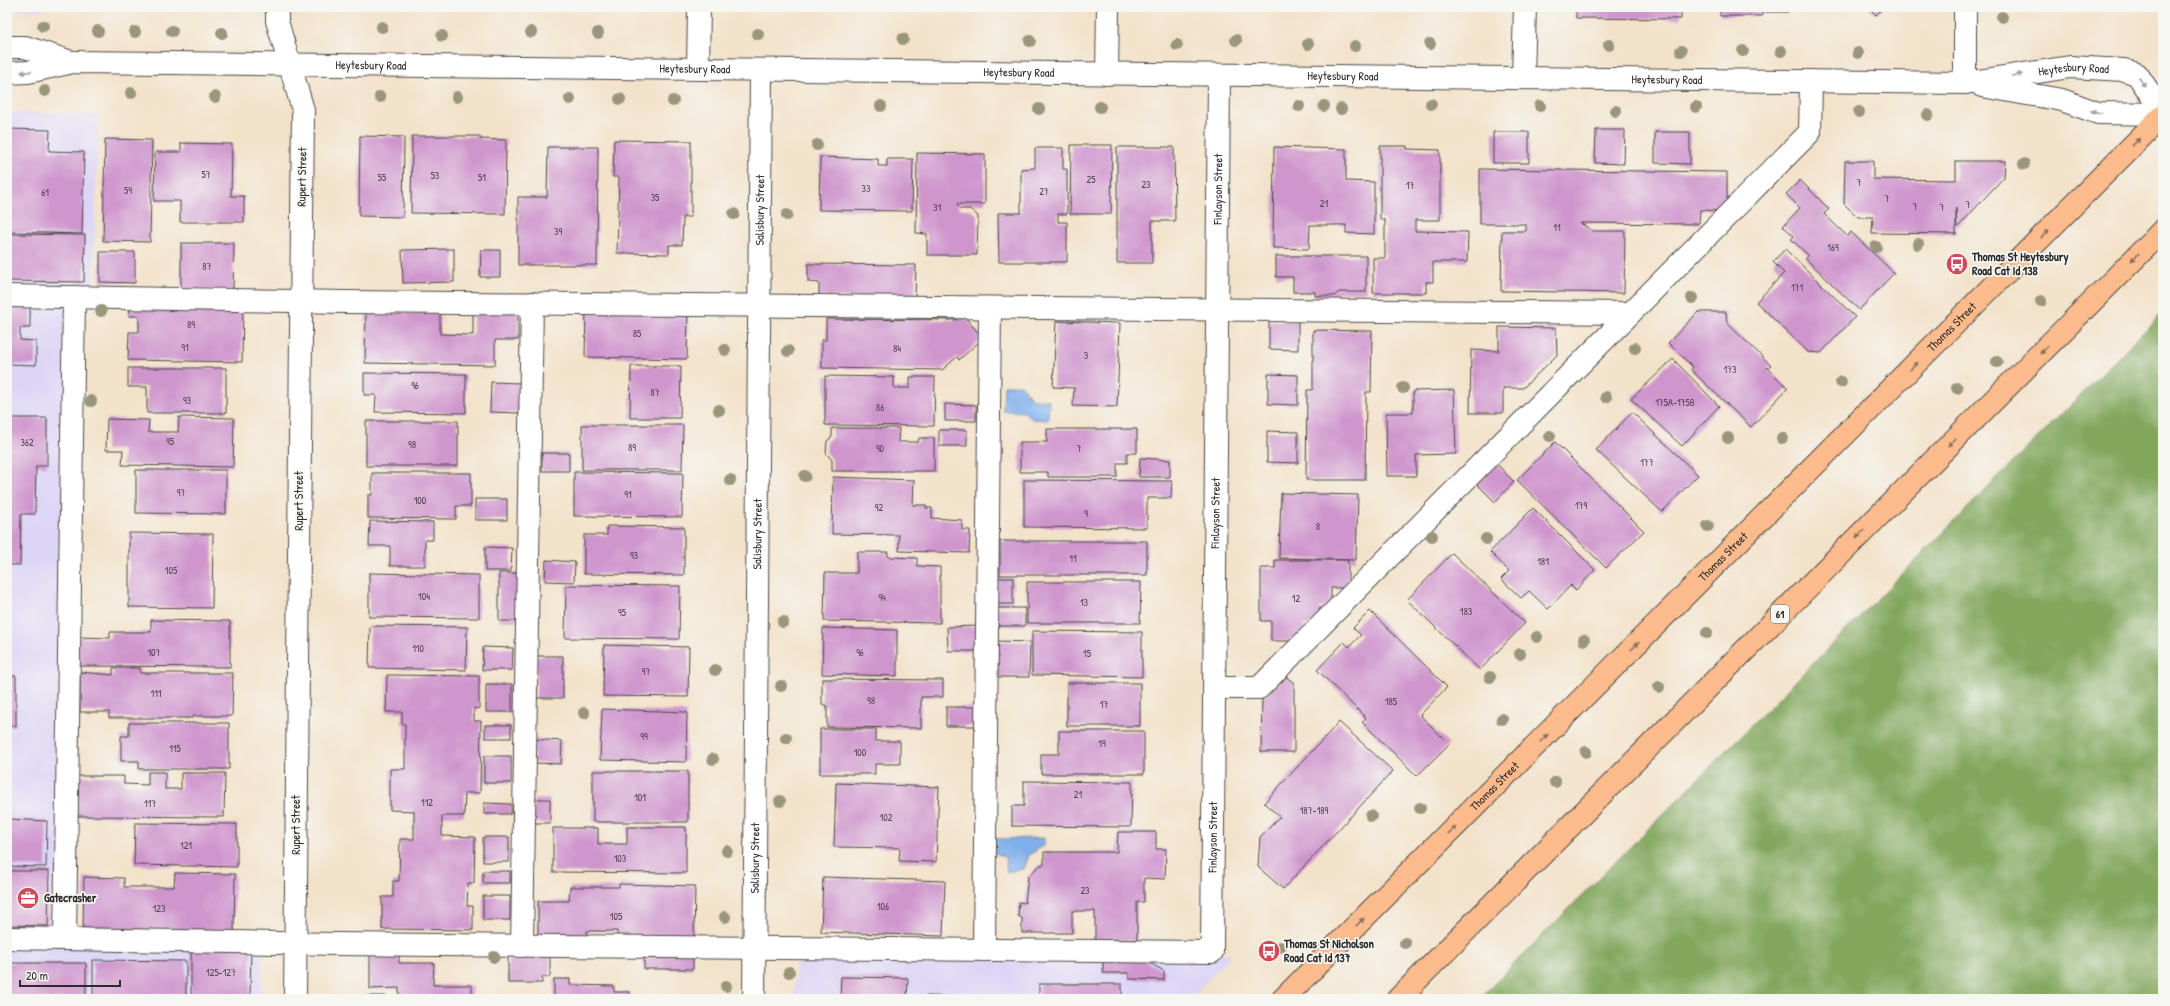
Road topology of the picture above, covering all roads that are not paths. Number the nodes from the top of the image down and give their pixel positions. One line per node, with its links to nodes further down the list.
1 (277, 7): 8 (street, Rupert Street)
2 (698, 7): 9 (street)
3 (1108, 7): 12 (street)
4 (1525, 7): 14 (street)
5 (1965, 7): 16 (street)
6 (7, 47): 7 (street, Heytesbury Road)
7 (73, 62): 8 (street, Heytesbury Road); 11 (street, Heytesbury Road, one-way to 11)
8 (290, 65): 9 (street, Heytesbury Road); 21 (street, Rupert Street)
9 (698, 69): 10 (street, Heytesbury Road)
10 (761, 70): 12 (street, Heytesbury Road); 23 (street, Salisbury Street)
11 (7, 73)
12 (1107, 74): 13 (street, Heytesbury Road)
13 (1218, 75): 14 (street, Heytesbury Road); 25 (street, Finlayson Street)
14 (1524, 78): 15 (street, Heytesbury Road)
15 (1811, 81): 16 (street, Heytesbury Road); 26 (street)
16 (1965, 83): 17 (street, Heytesbury Road, one-way to 16); 17 (street, Heytesbury Road, one-way to 17)
17 (2163, 114): 36 (main road, Thomas Street, one-way to 17)
18 (2163, 230): 37 (main road, 61, one-way to 37)
19 (7, 296): 20 (street)
20 (74, 297): 21 (street); 29 (street)
21 (300, 301): 22 (street); 30 (street, Rupert Street)
22 (532, 304): 23 (street); 31 (street)
23 (759, 306): 24 (street); 32 (street, Salisbury Street)
24 (990, 308): 25 (street); 33 (street)
25 (1217, 311): 26 (street); 27 (street, Finlayson Street)
26 (1630, 314): 27 (street)
27 (1214, 688): 33 (street, Finlayson Street)
28 (7, 938): 29 (street)
29 (64, 939): 30 (street)
30 (295, 944): 31 (street); 34 (street, Rupert Street)
31 (522, 946): 32 (street)
32 (755, 948): 33 (street); 35 (street, Salisbury Street)
33 (984, 950)
34 (295, 999)
35 (754, 999)
36 (1283, 999)
37 (1398, 999)

